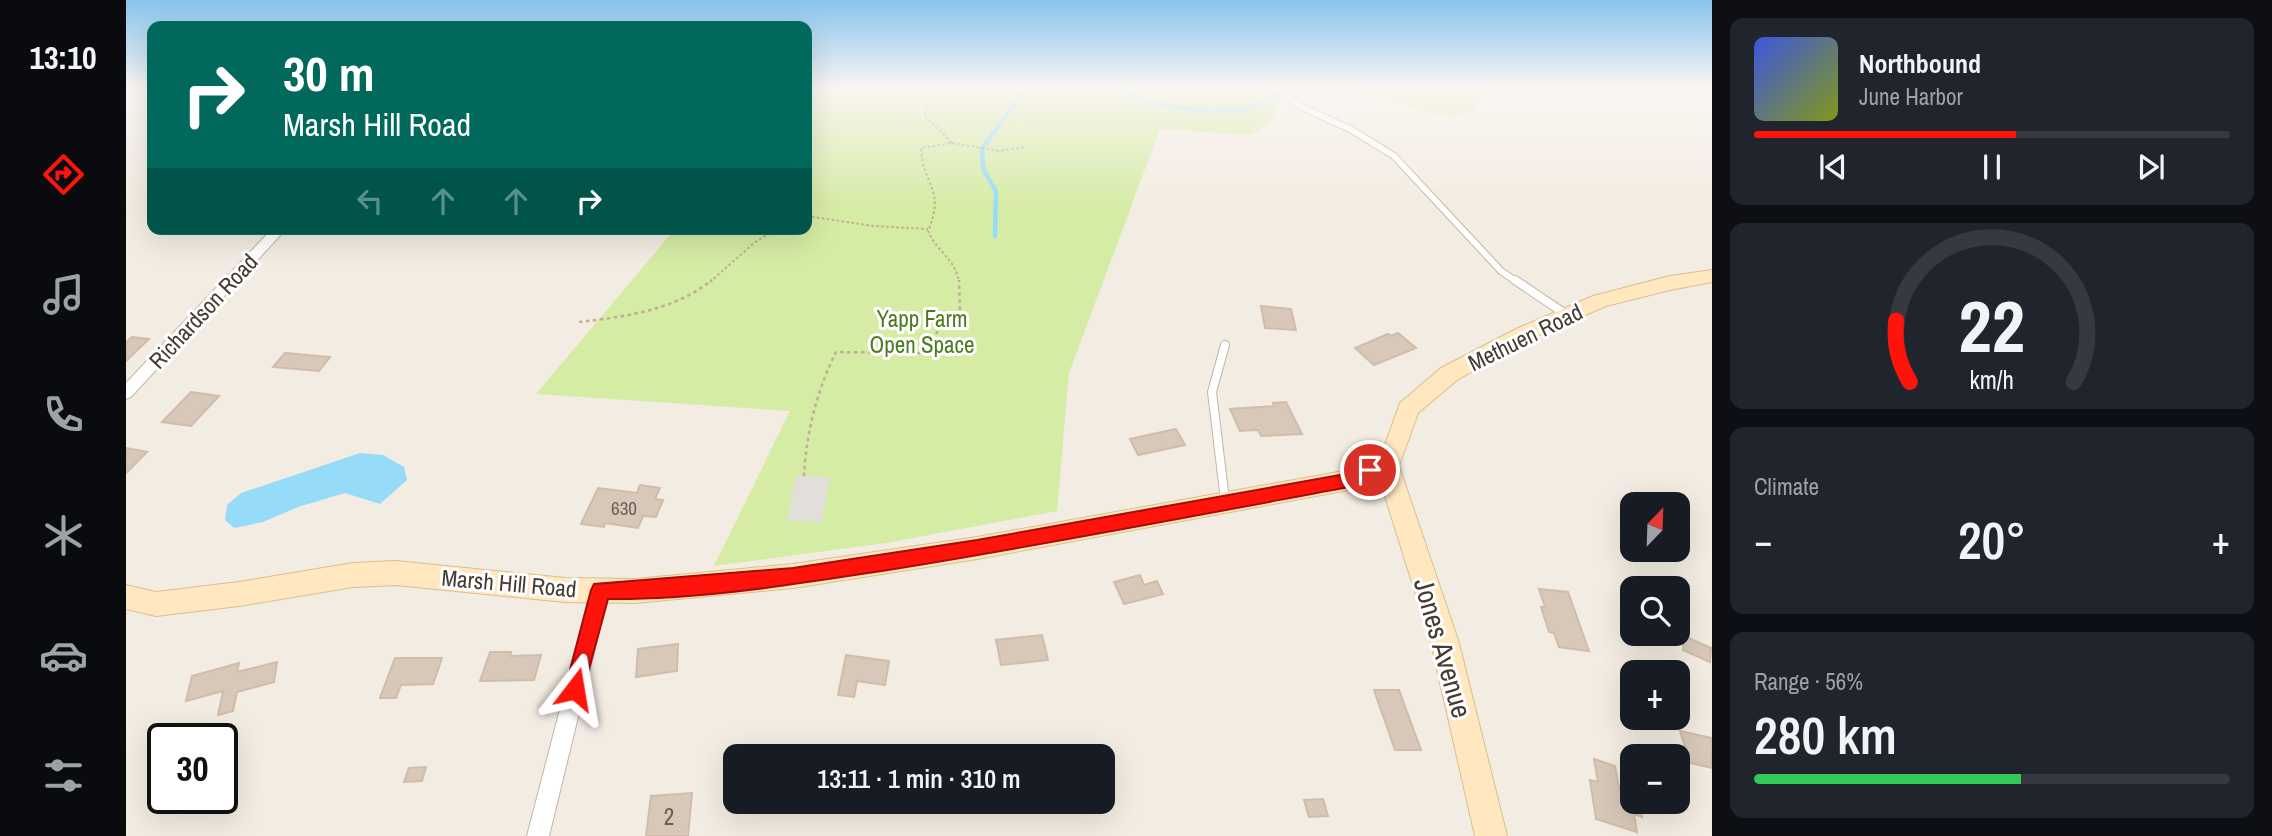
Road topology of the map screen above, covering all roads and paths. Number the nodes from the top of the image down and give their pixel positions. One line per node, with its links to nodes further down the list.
1 (937, 128): 3 (path)
2 (1348, 128): 10 (lane)
3 (952, 143): 4 (path); 6 (path)
4 (1027, 147)
5 (812, 218): 6 (path)
6 (928, 229): 15 (path)
7 (274, 235): 13 (street, Richardson Road)
8 (766, 235): 11 (path)
9 (1712, 276): 10 (street, Methuen Road)
10 (1567, 315): 14 (street, Methuen Road)
11 (579, 322)
12 (1225, 345): 16 (lane)
13 (126, 393)
14 (1387, 462): 16 (street, Marsh Hill Road); 20 (street, Jones Avenue)
15 (804, 476)
16 (1225, 502): 17 (street, Marsh Hill Road)
17 (600, 590): 18 (street, Marsh Hill Road); 19 (street)
18 (126, 597)
19 (538, 836)
20 (1492, 836)

